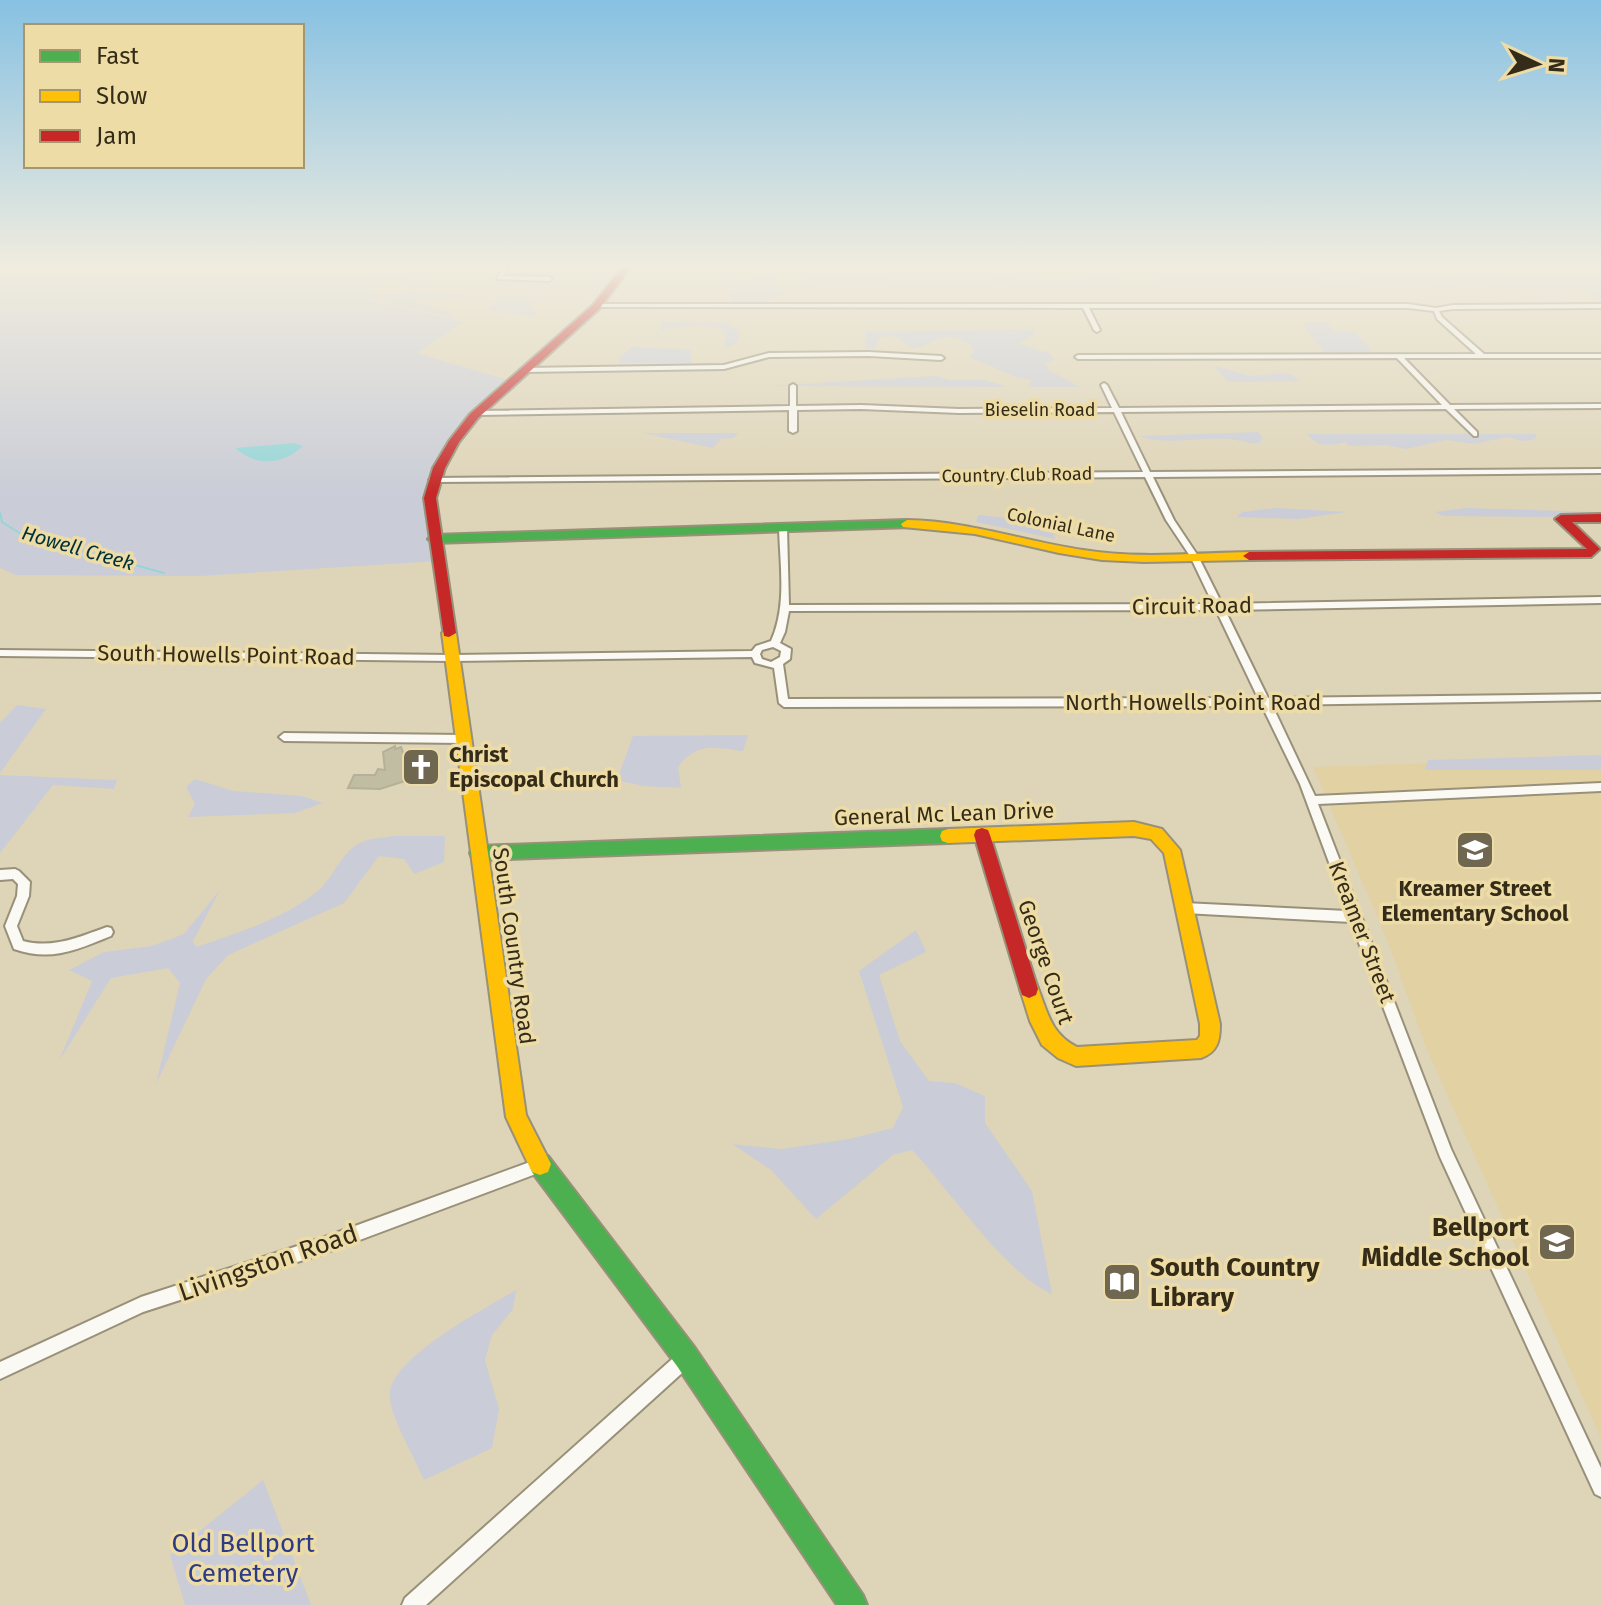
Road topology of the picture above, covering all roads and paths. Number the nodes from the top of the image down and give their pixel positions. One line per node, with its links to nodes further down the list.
1 (555, 343): 8 (street, South Country Road)
2 (1467, 343): 3 (street)
3 (1482, 356): 4 (street); 6 (street)
4 (1601, 356)
5 (1078, 357): 6 (street)
6 (1399, 357): 12 (street)
7 (941, 358): 8 (street)
8 (523, 370): 15 (street, South Country Road)
9 (1104, 385): 14 (street, Kreamer Street)
10 (793, 386): 13 (street)
11 (1601, 406): 12 (street, Bieselin Road)
12 (1447, 407): 14 (street, Bieselin Road); 17 (street)
13 (793, 408): 14 (street, Bieselin Road); 15 (street, Bieselin Road); 16 (street)
14 (1116, 410): 19 (street, Kreamer Street)
15 (479, 413): 20 (street, South Country Road)
16 (793, 431)
17 (1474, 434)
18 (1601, 471): 19 (street, Country Club Road)
19 (1148, 474): 20 (street, Country Club Road); 24 (street, Kreamer Street)
20 (433, 480): 23 (street, South Country Road)
21 (1601, 518): 24 (street, Colonial Lane)
22 (783, 528): 23 (street, Colonial Lane); 24 (street, Colonial Lane); 27 (street)
23 (434, 539): 31 (street, South Country Road)
24 (1194, 556): 26 (street, Kreamer Street)
25 (1601, 600): 26 (street, Circuit Road)
26 (1217, 607): 27 (street, Circuit Road); 34 (street, Kreamer Street)
27 (784, 608): 28 (street)
28 (775, 644): 30 (street); 32 (street)
29 (0, 653): 31 (street, South Howells Point Road)
30 (755, 654): 31 (street); 32 (street)
31 (452, 658): 36 (street, South Country Road)
32 (778, 664): 34 (street, North Howells Point Road)
33 (1601, 697): 34 (street, North Howells Point Road)
34 (1265, 702): 38 (street, Kreamer Street)
35 (284, 737): 36 (street)
36 (464, 739): 40 (street, South Country Road)
37 (1601, 787): 38 (street)
38 (1312, 800): 43 (street, Kreamer Street)
39 (982, 835): 40 (street, General Mc Lean Drive); 42 (street, General Mc Lean Drive); 42 (street, George Court)
40 (478, 853): 45 (street, South Country Road)
41 (0, 875): 44 (street)
42 (1184, 908): 43 (street)
43 (1356, 917): 48 (street, Kreamer Street)
44 (107, 932)
45 (541, 1165): 46 (street, South Country Road); 47 (street, Livingston Road)
46 (686, 1357): 49 (street); 50 (street, South Country Road)
47 (0, 1371)
48 (1601, 1488)
49 (412, 1605)
50 (853, 1605)

